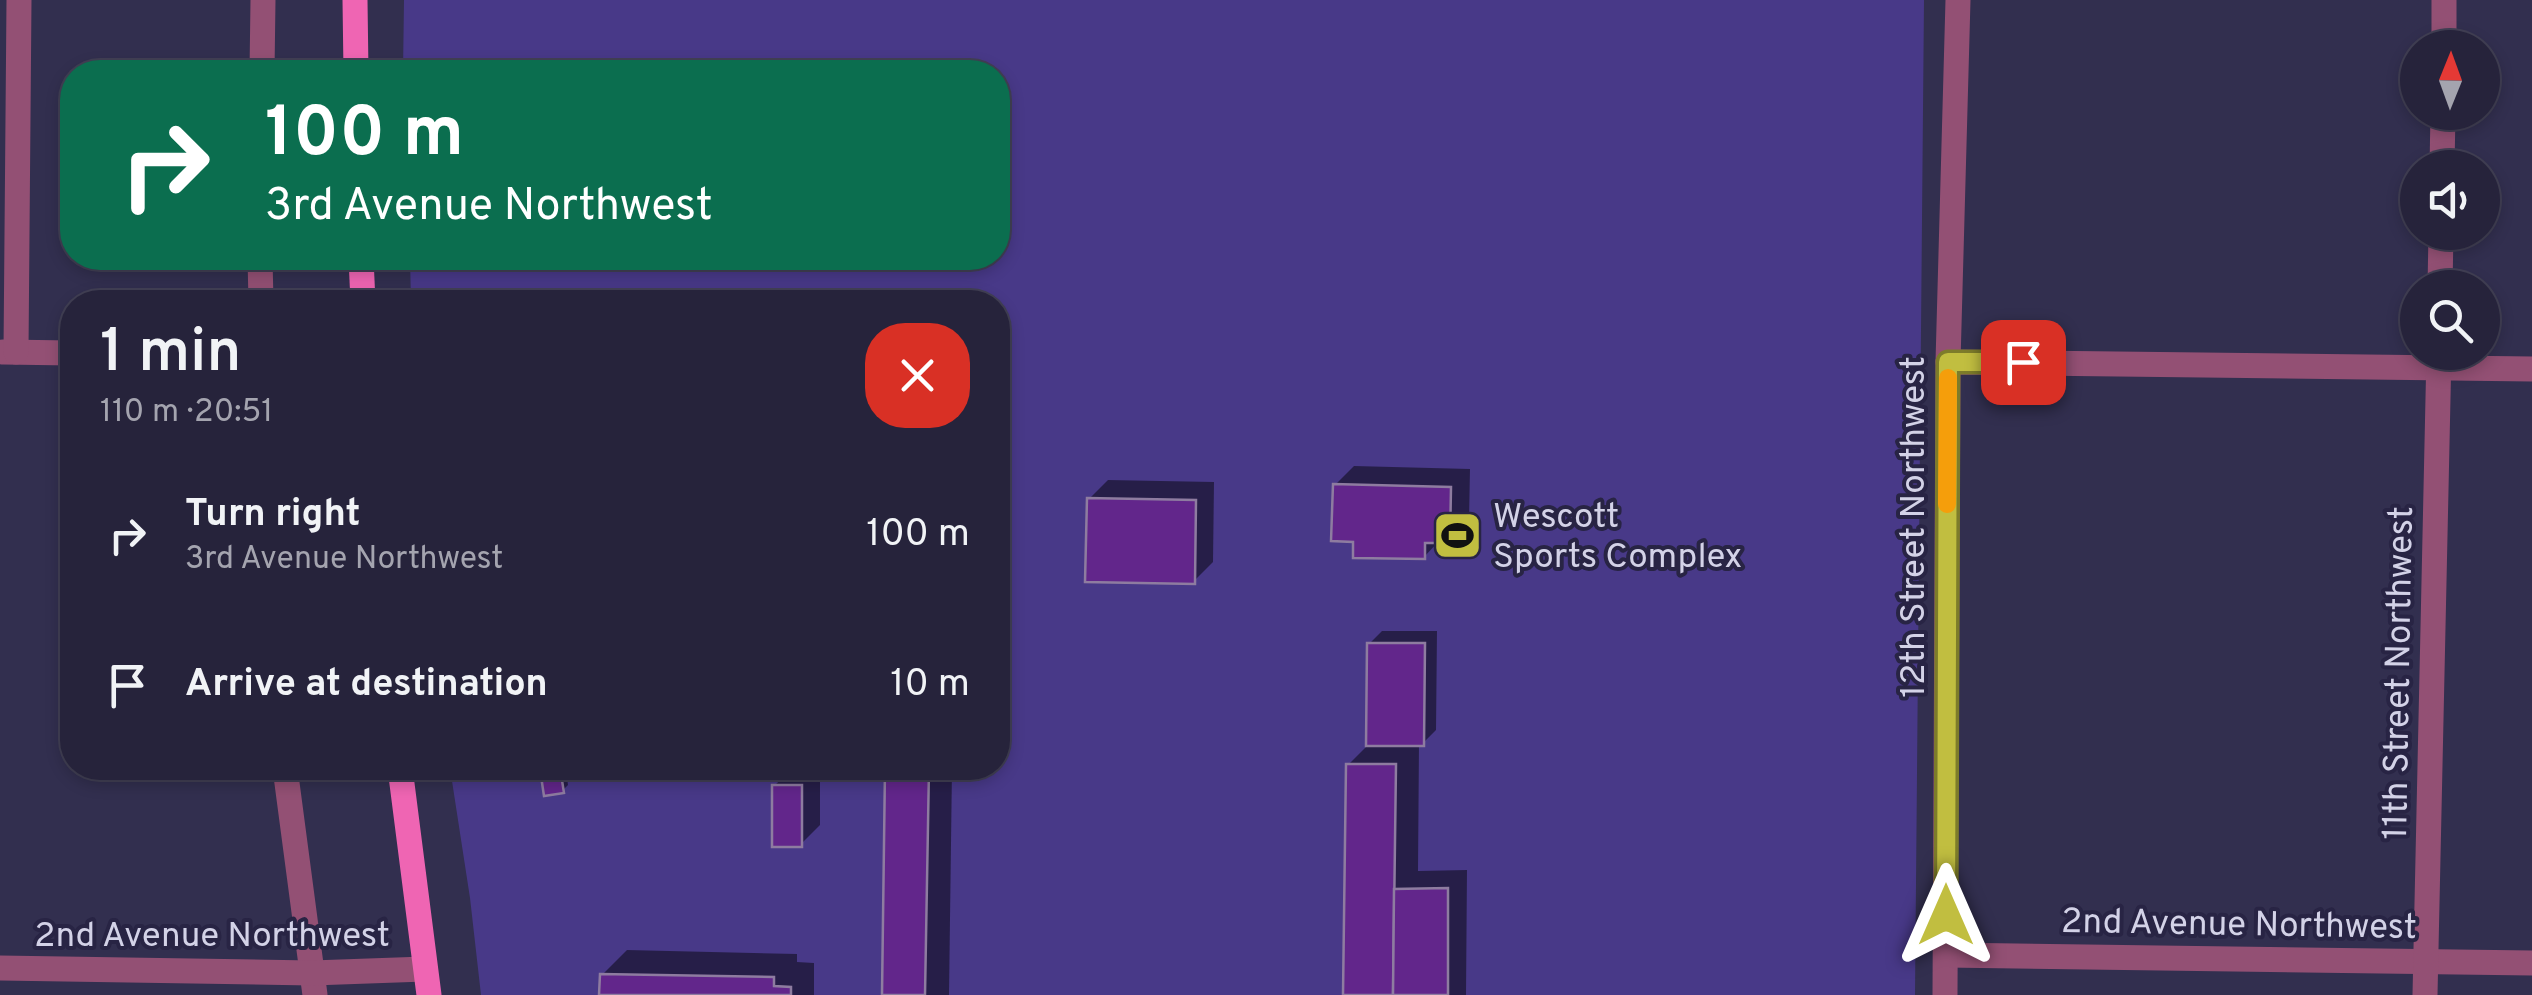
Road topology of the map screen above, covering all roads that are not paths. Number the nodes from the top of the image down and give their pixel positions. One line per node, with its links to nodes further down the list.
1 (19, 0): 9 (street)
2 (263, 0): 7 (street)
3 (355, 0): 8 (main road)
4 (1958, 0): 12 (street, 12th Street Northwest)
5 (2444, 0): 6 (street)
6 (2444, 30)
7 (262, 60)
8 (356, 60)
9 (8, 352): 10 (street)
10 (60, 353)
11 (2400, 360): 12 (street)
12 (1948, 362): 18 (street, 12th Street Northwest)
13 (2500, 366): 14 (street)
14 (2532, 369)
15 (2438, 370): 19 (street, 11th Street Northwest)
16 (288, 780): 23 (street)
17 (402, 780): 22 (main road)
18 (1946, 955): 19 (street, 2nd Avenue Northwest); 24 (street, 12th Street Northwest)
19 (2426, 960): 20 (street, 2nd Avenue Northwest); 25 (street, 11th Street Northwest)
20 (2532, 963)
21 (0, 968): 23 (street, 2nd Avenue Northwest)
22 (427, 982): 23 (street, 2nd Avenue Northwest)
23 (314, 984)
24 (1945, 995)
25 (2425, 995)

